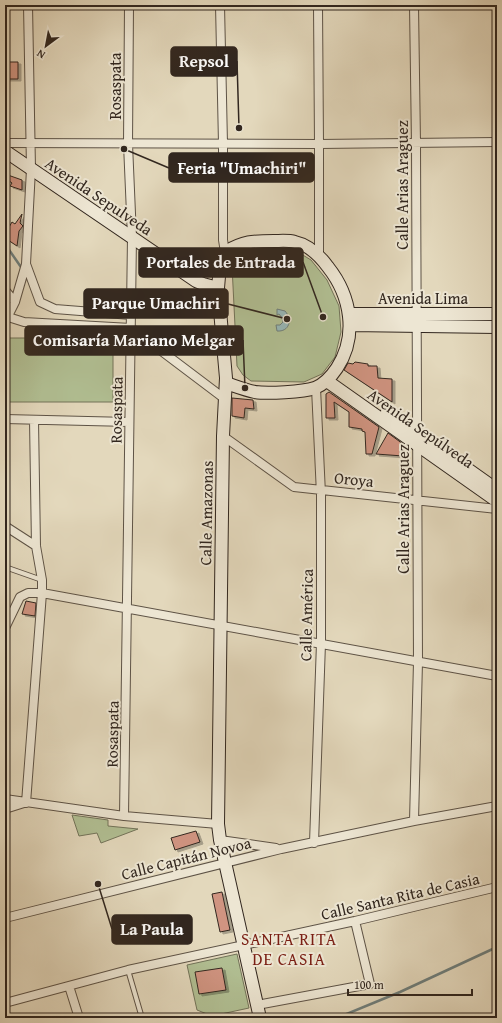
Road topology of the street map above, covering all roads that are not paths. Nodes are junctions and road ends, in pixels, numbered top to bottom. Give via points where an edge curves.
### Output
1 (28, 5) edge
2 (129, 5) edge
3 (220, 5) edge
4 (318, 5) edge
5 (414, 5) edge
6 (497, 142) edge
7 (5, 143) edge
8 (30, 143) junction
9 (128, 144) junction
10 (223, 144) junction
11 (320, 144) junction
12 (416, 144) junction
13 (5, 151) edge
14 (31, 169) junction
15 (132, 237) junction
16 (225, 252) junction
17 (319, 255) junction
18 (26, 264) junction
19 (218, 288) junction
20 (5, 290) edge
21 (15, 302) junction
22 (416, 314) junction
23 (497, 314) edge
24 (131, 315) junction
25 (6, 316) edge
26 (350, 319) junction
27 (416, 327) junction
28 (497, 327) edge
29 (130, 328) junction
30 (330, 378) junction
31 (226, 383) junction
32 (316, 388) junction
33 (225, 399) junction
34 (5, 418) edge
35 (34, 420) junction
36 (130, 422) junction
37 (224, 436) junction
38 (416, 438) junction
39 (321, 489) junction
40 (497, 490) edge
41 (416, 500) junction
42 (497, 501) edge
43 (497, 509) edge
44 (5, 526) edge
45 (36, 546) junction
46 (5, 567) edge
47 (42, 580) junction
48 (42, 593) junction
49 (128, 608) junction
50 (221, 626) junction
51 (5, 628) edge
52 (320, 643) junction
53 (418, 662) junction
54 (497, 676) edge
55 (5, 799) edge
56 (26, 803) junction
57 (497, 806) edge
58 (5, 809) edge
59 (124, 816) junction
60 (414, 821) junction
61 (218, 824) junction
62 (220, 840) junction
63 (314, 843) junction
64 (281, 849) junction
65 (225, 862) junction
66 (497, 887) edge
67 (5, 918) edge
68 (355, 921) junction
69 (244, 945) junction
70 (128, 970) junction
71 (69, 986) junction
72 (5, 1003) edge
73 (257, 1005) junction
74 (79, 1018) edge
75 (142, 1018) edge
76 (260, 1018) edge

1 - 8 street
2 - 9 street, Rosaspata
3 - 10 street, Calle Amazonas
4 - 11 street
5 - 12 street, Calle Arias Araguez
6 - 12 street
7 - 8 street
8 - 9 street
8 - 14 street
9 - 10 street
9 - 15 street, Rosaspata
10 - 11 street
10 - 16 street, Calle Amazonas via 222,240
11 - 12 street
11 - 17 street
12 - 22 street, Calle Arias Araguez
13 - 14 street, Avenida Sepulveda
14 - 15 street, Avenida Sepulveda
14 - 18 street
15 - 19 street, Avenida Sepulveda via 196,282
15 - 24 street, Rosaspata
16 - 17 street via 251,241 295,242
16 - 19 street, Calle Amazonas via 220,266
17 - 26 street via 344,293
18 - 21 street
18 - 24 street via 40,302 55,309
19 - 31 street, Calle Amazonas
20 - 21 street
21 - 25 street
22 - 23 street, Avenida Lima
22 - 26 street, Avenida Lima
22 - 27 street, Calle Arias Araguez
24 - 29 street, Rosaspata
25 - 29 street via 24,322
26 - 27 street, Avenida Lima
26 - 30 street via 342,361
27 - 28 street, Avenida Lima
27 - 38 street, Calle Arias Araguez
29 - 33 street
29 - 36 street, Rosaspata
30 - 32 street
30 - 38 street, Avenida Sepúlveda
31 - 32 street via 255,392 302,392
31 - 33 street, Calle Amazonas
32 - 39 street, Calle América
33 - 37 street, Calle Amazonas
34 - 35 street
35 - 36 street
35 - 45 street
36 - 49 street, Rosaspata
37 - 39 street, Oroya via 294,486
37 - 50 street, Calle Amazonas
38 - 40 street, Avenida Sepúlveda
38 - 41 street, Calle Arias Araguez
38 - 42 street, Avenida Sepúlveda
39 - 41 street, Oroya
39 - 52 street, Calle América
41 - 43 street, Oroya
41 - 53 street, Calle Arias Araguez
44 - 45 street
45 - 47 street
46 - 47 lane
47 - 48 street
48 - 49 street
48 - 51 street via 28,593 20,597
48 - 56 street
49 - 50 street
49 - 59 street, Rosaspata
50 - 52 street
50 - 61 street, Calle Amazonas
52 - 53 street
52 - 63 street, Calle América
53 - 54 street
53 - 60 street, Calle Arias Araguez
55 - 56 street, Calle Capitán Novoa
56 - 58 street
56 - 59 street, Calle Capitán Novoa
57 - 60 street, Calle Capitán Novoa
59 - 61 street, Calle Capitán Novoa
60 - 63 street, Calle Capitán Novoa
61 - 62 street, Calle Amazonas
62 - 64 street, Calle Capitán Novoa
62 - 65 street, Calle Amazonas
63 - 64 street, Calle Capitán Novoa
64 - 65 street, Calle Capitán Novoa
65 - 67 street, Calle Capitán Novoa
65 - 69 street, Calle Amazonas
66 - 68 street, Calle Santa Rita de Casia
68 - 69 street, Calle Santa Rita de Casia
68 - 73 street via 370,984
69 - 70 street, Calle Santa Rita de Casia
69 - 73 street, Calle Amazonas
70 - 71 street, Calle Santa Rita de Casia
70 - 75 lane
71 - 72 street, Calle Santa Rita de Casia
71 - 74 street
73 - 76 street, Calle Amazonas

